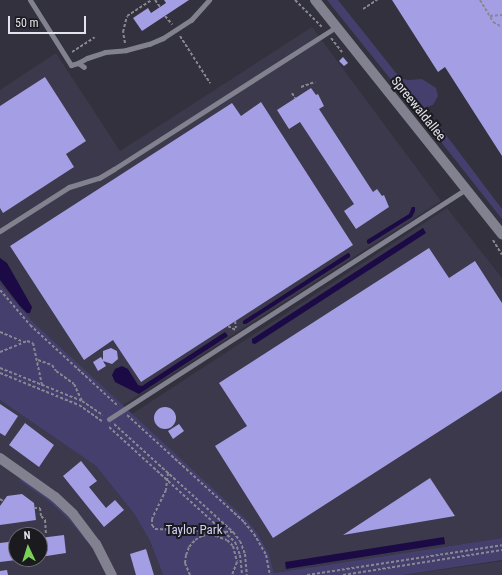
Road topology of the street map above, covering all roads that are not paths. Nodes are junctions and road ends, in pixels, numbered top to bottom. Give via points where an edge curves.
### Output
1 (30, 0) edge
2 (209, 0) edge
3 (315, 0) edge
4 (336, 27) junction
5 (78, 63) junction
6 (84, 68) dead end
7 (466, 189) junction
8 (0, 231) edge
9 (502, 234) edge
10 (109, 420) road end
11 (1, 461) edge
12 (112, 575) edge

1 - 5 lane via 72,64
2 - 5 lane via 191,20 176,31 149,44 105,52
3 - 4 street, Spreewaldallee
4 - 7 street, Spreewaldallee
4 - 8 lane via 104,175 69,187
5 - 6 lane
7 - 9 street, Spreewaldallee
7 - 10 lane
11 - 12 street via 66,507

